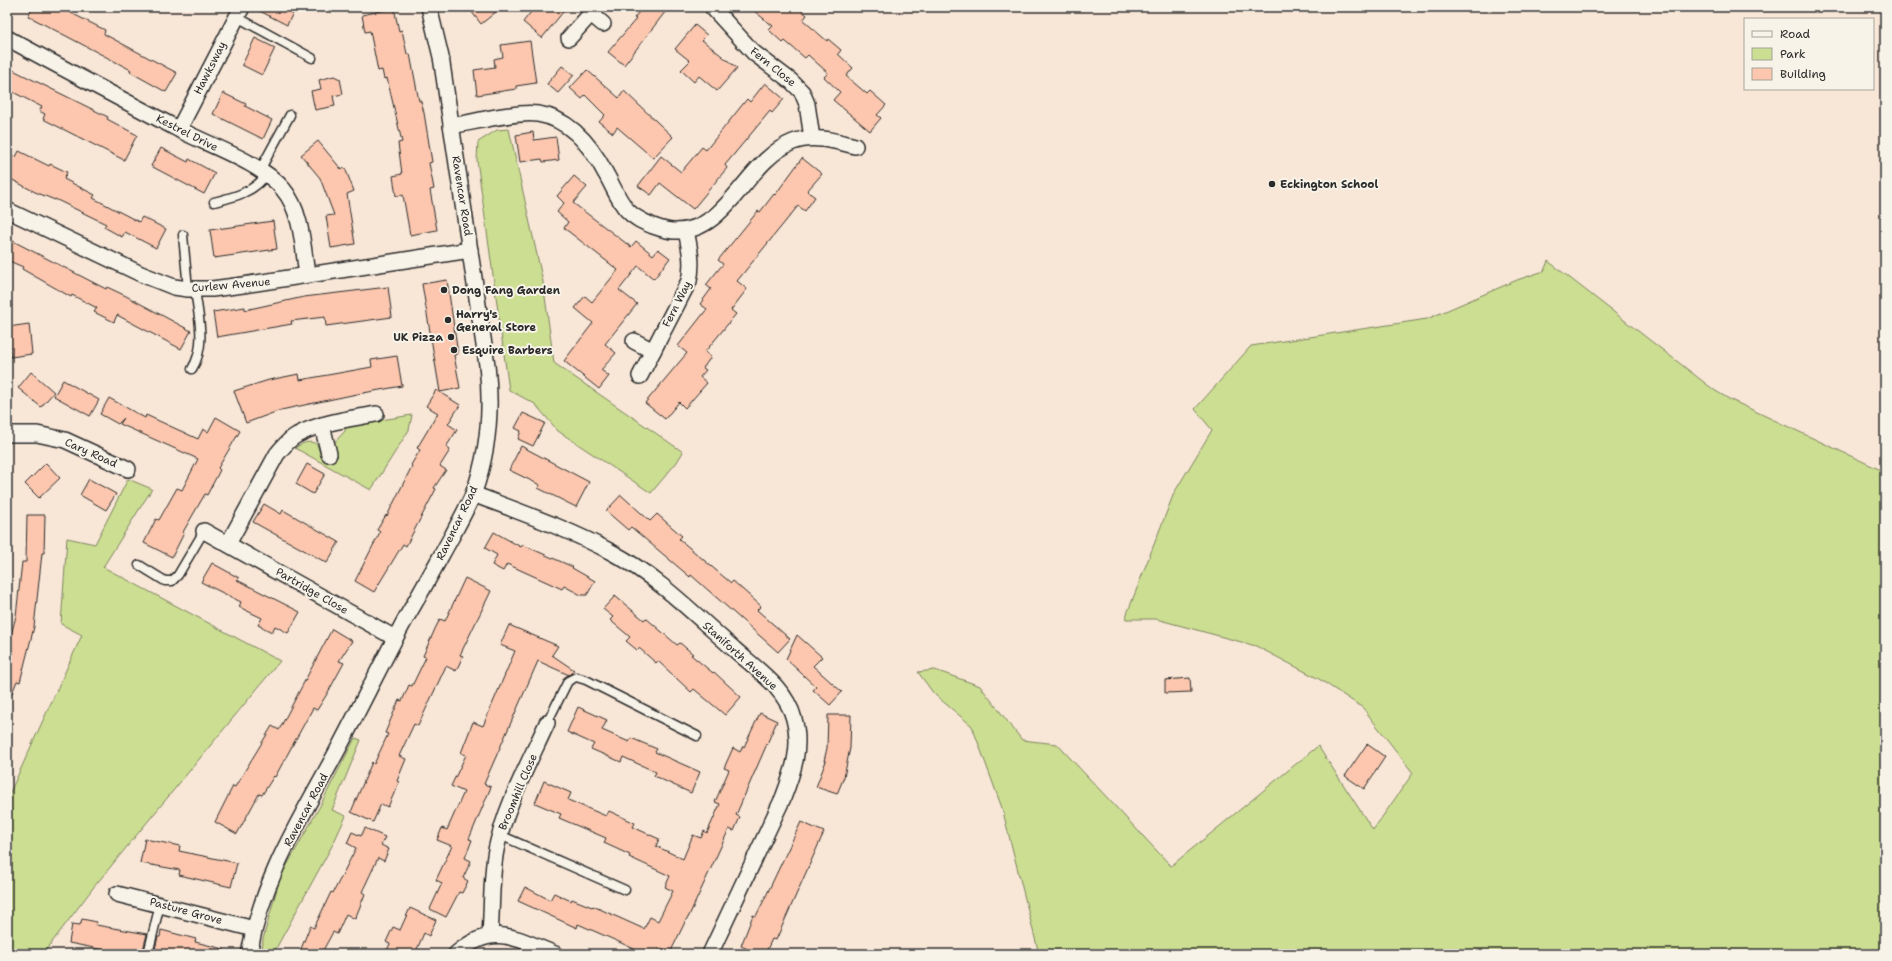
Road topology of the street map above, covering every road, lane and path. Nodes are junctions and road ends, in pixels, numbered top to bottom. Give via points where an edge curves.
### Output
1 (428, 7) edge
2 (712, 7) edge
3 (593, 10) edge
4 (239, 12) edge
5 (603, 24) dead end
6 (7, 38) edge
7 (569, 38) dead end
8 (312, 58) dead end
9 (290, 115) dead end
10 (452, 126) junction
11 (179, 129) junction
12 (812, 138) junction
13 (855, 146) dead end
14 (263, 172) junction
15 (214, 202) dead end
16 (7, 210) edge
17 (686, 231) junction
18 (183, 235) dead end
19 (470, 250) junction
20 (307, 276) junction
21 (192, 289) junction
22 (634, 341) dead end
23 (653, 351) junction
24 (192, 369) dead end
25 (640, 376) dead end
26 (376, 414) dead end
27 (322, 426) junction
28 (7, 434) edge
29 (328, 454) dead end
30 (128, 469) dead end
31 (473, 494) junction
32 (204, 531) joint
33 (228, 544) junction
34 (139, 565) dead end
35 (395, 638) junction
36 (547, 723) joint
37 (697, 736) dead end
38 (500, 835) junction
39 (625, 890) dead end
40 (117, 894) dead end
41 (160, 904) junction
42 (254, 929) junction
43 (490, 935) junction
44 (148, 954) edge
45 (250, 954) edge
46 (456, 954) edge
47 (555, 954) edge
48 (710, 954) edge

1 - 10 street, Ravencar Road via 441,57
2 - 12 street, Fern Close via 754,53 802,92 807,104
3 - 5 street
3 - 7 street
4 - 8 lane
4 - 11 street, Hawksway
6 - 11 street, Kestrel Drive
9 - 14 lane
10 - 17 street via 517,115 537,114 551,117 580,136 628,211 640,221 657,227 671,231
10 - 19 street, Ravencar Road
11 - 14 street, Kestrel Drive
12 - 13 street via 835,140
12 - 17 street via 794,141 777,150 757,168 718,215 703,225
14 - 15 lane via 261,182 251,189
14 - 20 street, Kestrel Drive via 289,197
16 - 21 street, Curlew Avenue via 141,274 174,287
17 - 23 street, Fern Way via 692,270 689,281
18 - 21 lane
19 - 20 street, Curlew Avenue
19 - 31 street, Ravencar Road via 487,365 490,414 487,441
20 - 21 street, Curlew Avenue
21 - 24 lane via 201,333 197,361
22 - 23 street
23 - 25 street, Fern Way
26 - 27 street
27 - 29 street
27 - 33 street via 297,435 277,454
28 - 30 street, Cary Road via 37,434 65,440
31 - 35 street, Ravencar Road
31 - 48 street, Staniforth Avenue via 614,553 660,585 768,679 787,701 798,738 797,756 791,776
32 - 33 street, Partridge Close
32 - 34 lane via 178,575 172,580 165,581
33 - 35 street, Partridge Close
35 - 42 street, Ravencar Road via 272,874
36 - 37 lane via 568,681 576,677
36 - 38 street, Broomhill Close
38 - 39 lane
38 - 43 street, Broomhill Close via 496,852
40 - 41 street, Pasture Grove
41 - 42 street, Pasture Grove
41 - 44 lane
42 - 45 street, Ravencar Road
43 - 46 street via 475,939
43 - 47 street via 516,938

